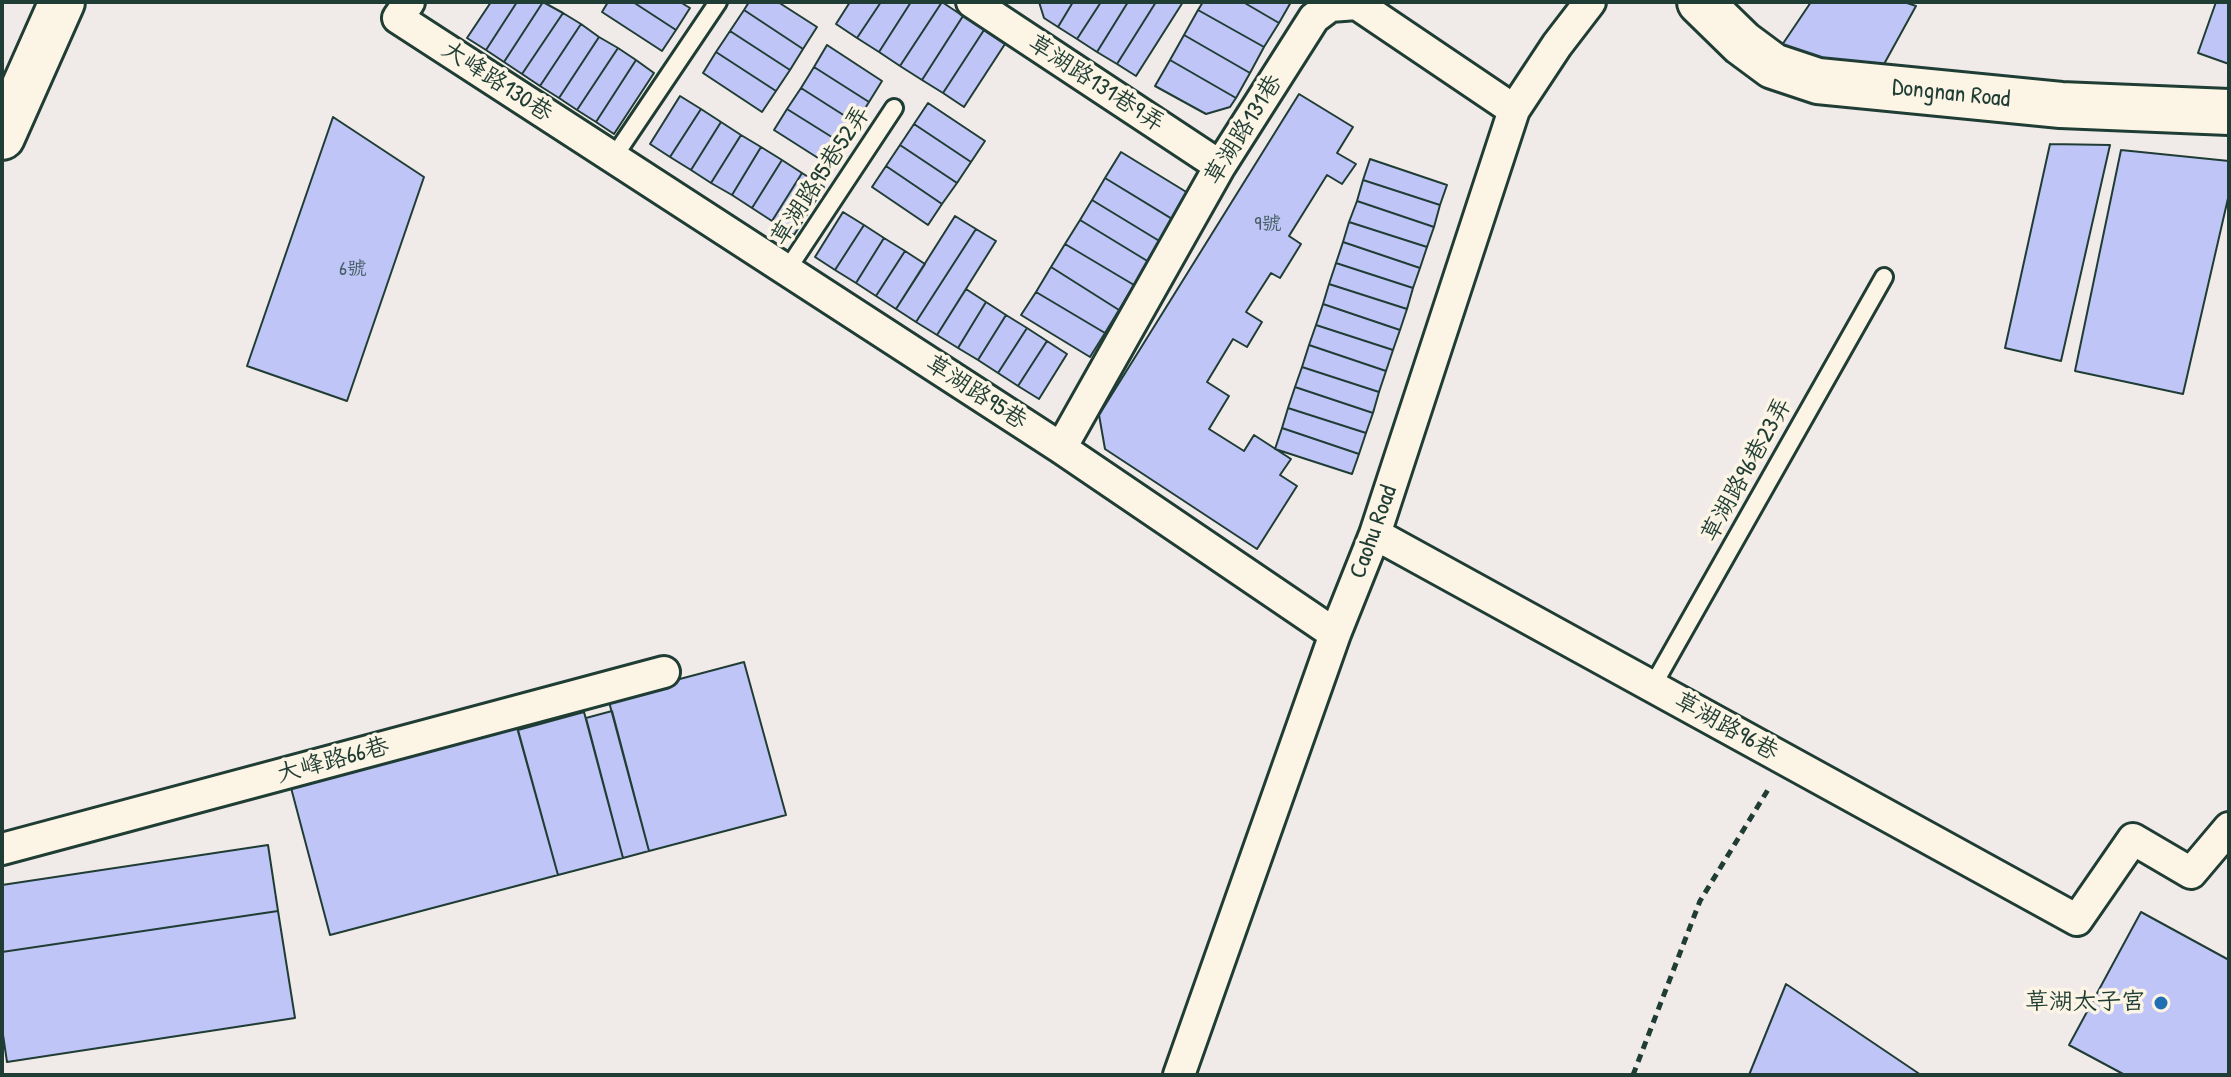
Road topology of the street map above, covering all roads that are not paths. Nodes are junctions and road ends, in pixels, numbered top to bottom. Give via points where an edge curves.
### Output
1 (62, 2) edge
2 (409, 2) edge
3 (718, 2) edge
4 (1590, 2) edge
5 (1700, 2) edge
6 (991, 7) edge
7 (894, 108) dead end
8 (1514, 110) junction
9 (2229, 112) edge
10 (2, 137) edge
11 (613, 158) junction
12 (1220, 166) junction
13 (787, 270) junction
14 (1884, 277) dead end
15 (1061, 448) junction
16 (1375, 534) junction
17 (1335, 634) junction
18 (664, 672) dead end
19 (1652, 687) junction
20 (2229, 828) edge
21 (2, 849) edge
22 (1179, 1075) edge

1 - 10 street
2 - 11 street, 大峰路130巷 via 398,18
3 - 11 lane
4 - 8 street, Caohu Road
5 - 9 street, Dongnan Road via 1773,66 1818,81 2061,105
6 - 12 street, 草湖路131巷9弄
7 - 13 lane, 草湖路95巷52弄
8 - 12 street, 草湖路131巷 via 1357,4 1330,6 1314,18
8 - 16 street, Caohu Road
11 - 13 street, 草湖路95巷
12 - 15 street, 草湖路131巷
13 - 15 street, 草湖路95巷
14 - 19 lane, 草湖路96巷23弄
15 - 17 street, 草湖路95巷
16 - 17 street, Caohu Road
16 - 19 street, 草湖路96巷
17 - 22 street, Caohu Road
18 - 21 street, 大峰路66巷
19 - 20 street, 草湖路96巷 via 2077,920 2133,839 2191,873

